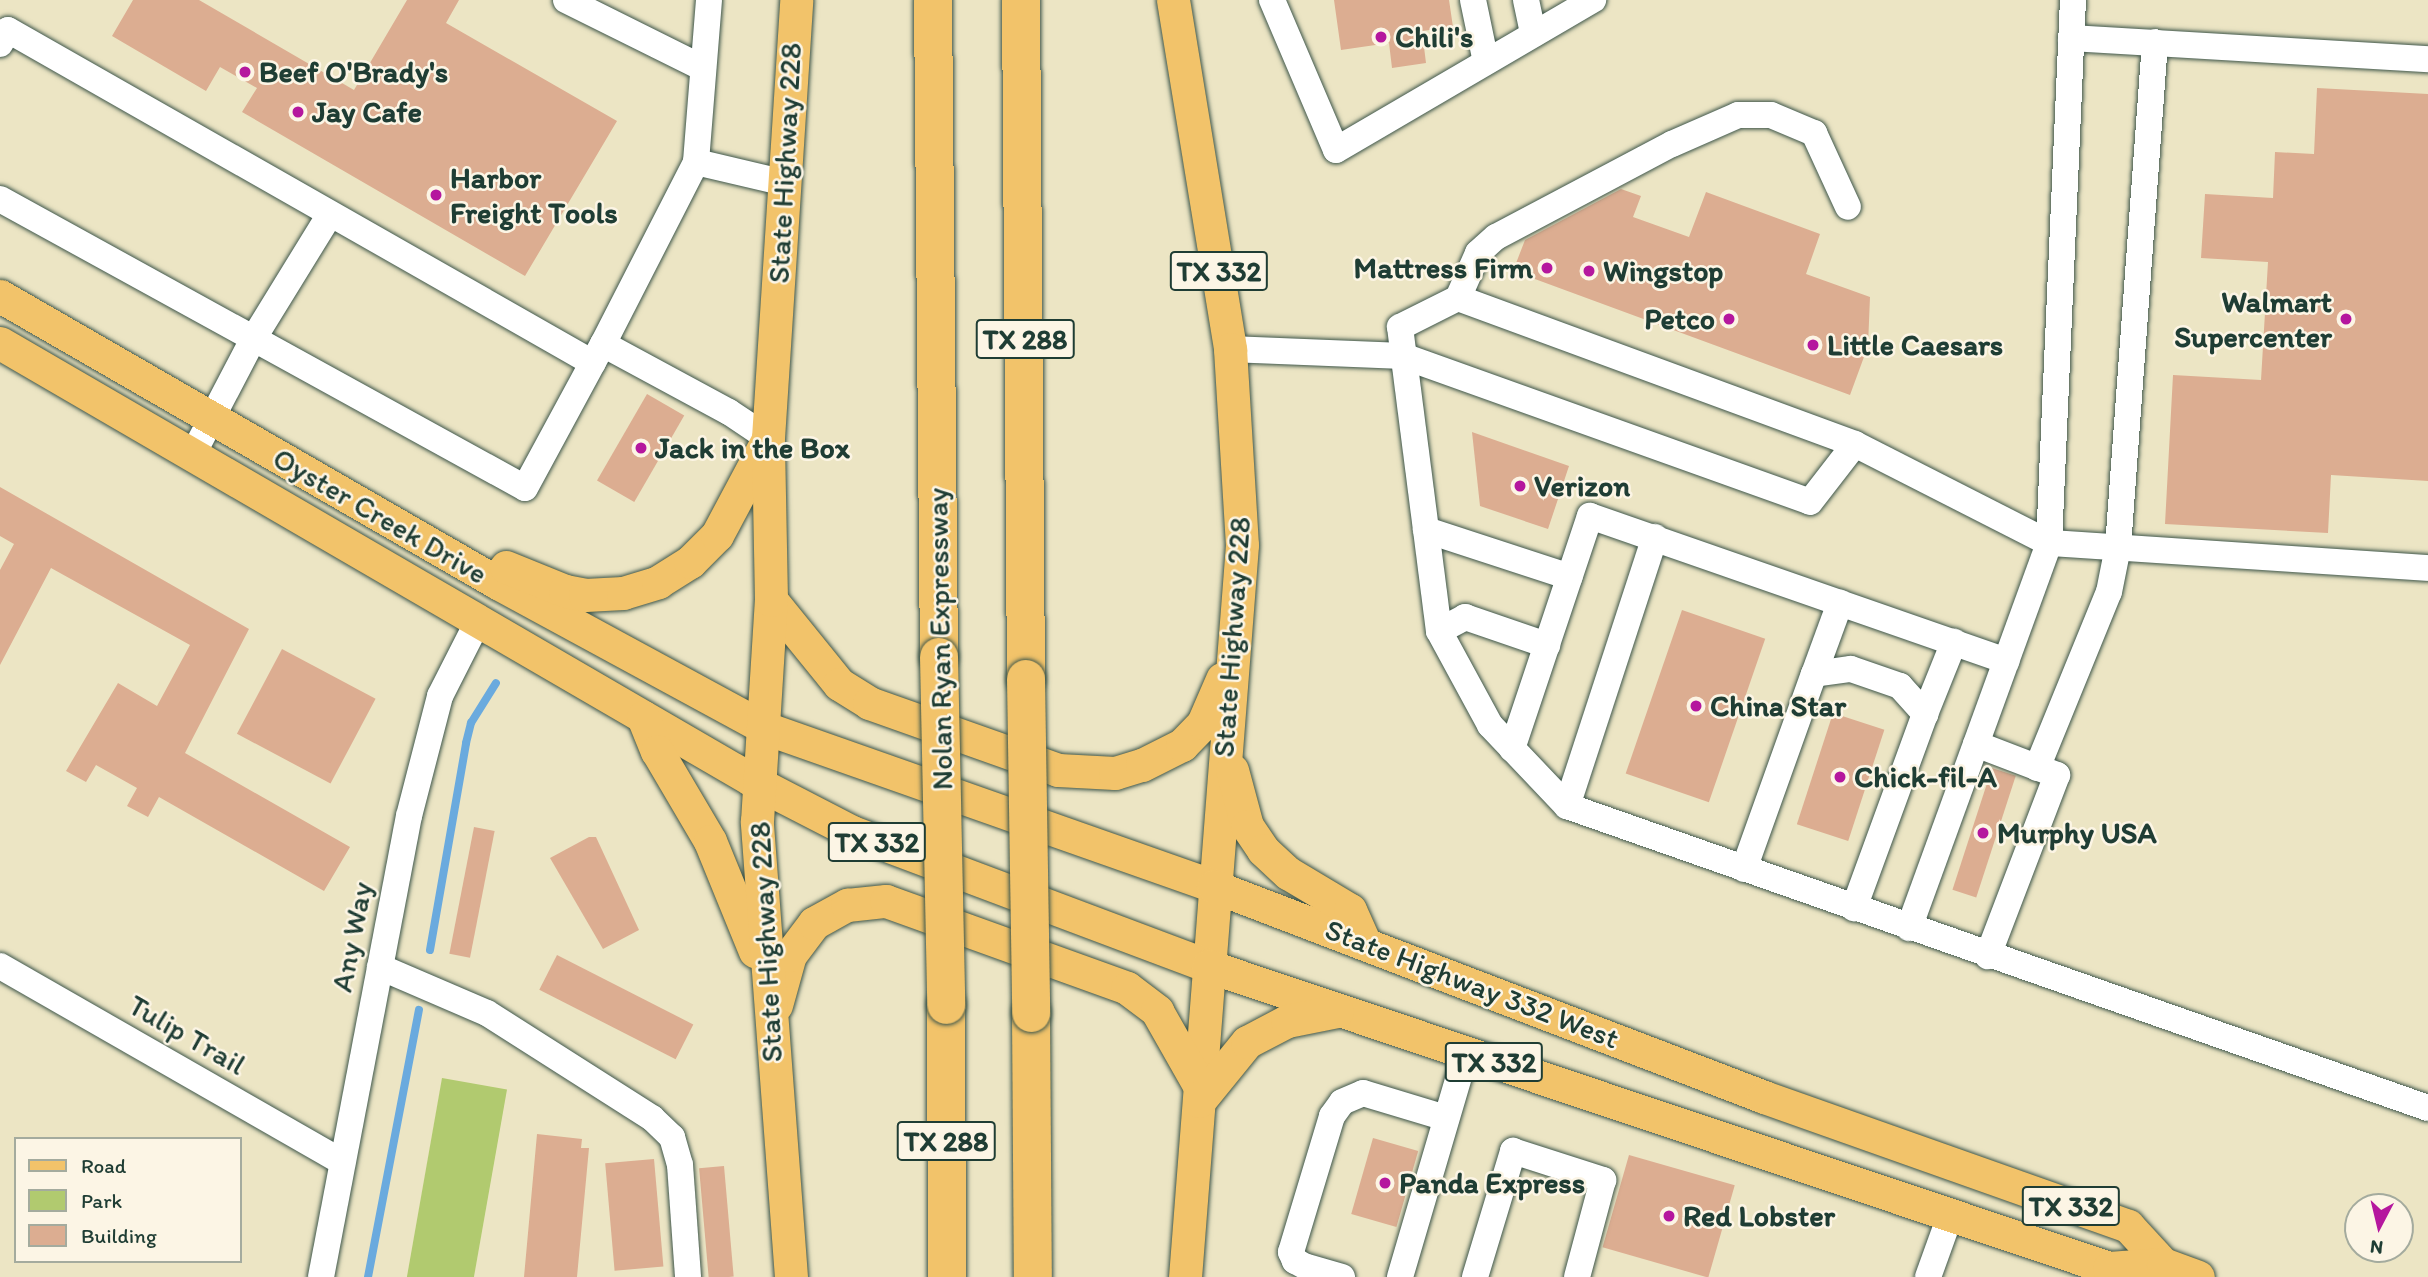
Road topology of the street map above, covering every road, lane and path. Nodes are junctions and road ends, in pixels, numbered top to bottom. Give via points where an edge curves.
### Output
1 (566, 0) edge
2 (709, 0) edge
3 (796, 0) edge
4 (933, 0) edge
5 (1021, 0) edge
6 (1173, 0) edge
7 (1272, 0) edge
8 (1474, 0) edge
9 (1526, 0) edge
10 (1593, 0) edge
11 (2073, 0) edge
12 (1533, 34) junction
13 (2071, 38) junction
14 (2155, 43) junction
15 (0, 44) edge
16 (2428, 59) edge
17 (1486, 62) junction
18 (703, 68) junction
19 (696, 162) junction
20 (781, 182) junction
21 (0, 199) edge
22 (1848, 207) dead end
23 (330, 214) junction
24 (0, 296) edge
25 (1458, 298) junction
26 (252, 341) junction
27 (0, 343) edge
28 (1230, 349) junction
29 (598, 353) junction
30 (1404, 356) junction
31 (211, 418) junction
32 (768, 438) junction
33 (1855, 444) junction
34 (192, 456) junction
35 (1426, 530) junction
36 (1655, 537) junction
37 (2049, 543) junction
38 (2118, 547) junction
39 (457, 560) junction
40 (2428, 568) edge
41 (1570, 577) junction
42 (771, 600) junction
43 (1840, 603) junction
44 (479, 620) junction
45 (1438, 631) junction
46 (1954, 642) junction
47 (1547, 645) junction
48 (1234, 647) junction
49 (2006, 661) junction
50 (1814, 674) junction
51 (1926, 715) junction
52 (643, 717) junction
53 (765, 728) junction
54 (1976, 744) junction
55 (1226, 749) junction
56 (1512, 749) junction
57 (2037, 768) junction
58 (759, 784) junction
59 (1567, 806) junction
60 (1744, 869) junction
61 (1213, 886) junction
62 (1854, 908) junction
63 (1909, 928) junction
64 (1364, 942) junction
65 (1988, 956) junction
66 (0, 966) edge
67 (1208, 966) junction
68 (380, 967) junction
69 (766, 982) junction
70 (1340, 1011) junction
71 (769, 1031) junction
72 (1466, 1053) junction
73 (1199, 1094) junction
74 (2428, 1108) edge
75 (1446, 1118) junction
76 (342, 1162) junction
77 (1951, 1213) junction
78 (2163, 1264) junction
79 (321, 1277) edge
80 (688, 1277) edge
81 (791, 1277) edge
82 (947, 1277) edge
83 (1033, 1277) edge
84 (1185, 1277) edge
85 (1342, 1277) edge
86 (1400, 1277) edge
87 (1475, 1277) edge
88 (1577, 1277) edge
89 (1928, 1277) edge
90 (2198, 1277) edge

1 - 18 street
2 - 18 street
3 - 20 main road, State Highway 228
4 - 82 highway, Nolan Ryan Expressway / TX 288, bridge
5 - 83 highway, TX 288, bridge
6 - 28 main road, State Highway 228 / TX 332
7 - 17 street via 1336,150
8 - 17 street
9 - 12 street
10 - 12 street
11 - 13 street
12 - 17 street
13 - 14 street
13 - 37 street
14 - 16 street
14 - 38 street
15 - 23 street via 8,30
18 - 19 street
19 - 20 street
19 - 29 street
20 - 32 main road, State Highway 228
21 - 26 street
22 - 25 street via 1814,133 1771,115 1738,116 1672,144 1496,237 1478,253
23 - 26 street
23 - 29 street
24 - 31 main road, Oyster Creek Drive
25 - 30 street via 1400,327
25 - 33 street
26 - 29 street via 525,488
26 - 31 street
27 - 34 main road, Oyster Creek Drive
28 - 30 street
28 - 48 main road, State Highway 228 / TX 332 via 1242,545
29 - 32 street
30 - 33 street via 1810,502
30 - 35 street
31 - 34 street
31 - 39 main road, Oyster Creek Drive
32 - 39 main road via 718,535 690,562 658,582 623,593 585,595 565,592 507,567
32 - 42 main road, State Highway 228
33 - 37 street
34 - 44 main road, Oyster Creek Drive
35 - 41 street
35 - 45 street
36 - 41 street via 1590,516
36 - 43 street
36 - 59 street
37 - 38 street
37 - 49 street
38 - 40 street
38 - 57 street via 2109,592
39 - 53 main road, Oyster Creek Drive
41 - 47 street
42 - 48 main road via 839,684 869,704 1058,770 1086,775 1142,765 1182,745 1211,710
42 - 53 main road, State Highway 228
43 - 46 street
43 - 50 street
44 - 52 main road, Oyster Creek Drive
44 - 68 street, Any Way via 440,696 409,816
45 - 47 street via 1465,617
45 - 56 street via 1490,725
46 - 49 street
46 - 51 street
47 - 56 street
48 - 55 main road, State Highway 228 / TX 332
49 - 54 street
50 - 51 street via 1851,669 1900,685
50 - 60 street
51 - 62 street
52 - 58 main road, Oyster Creek Drive
52 - 69 main road via 657,751 710,841
53 - 58 main road, State Highway 228
53 - 61 main road, State Highway 332 West / TX 332
54 - 57 street
54 - 63 street
55 - 61 main road, State Highway 228
55 - 64 main road, TX 332 via 1247,826 1264,850 1288,873 1350,910
56 - 59 street
57 - 65 street via 2057,775
58 - 67 main road, State Highway 332 West / TX 332 via 852,832
58 - 69 main road, State Highway 228
59 - 60 street
60 - 62 street
61 - 64 main road, State Highway 332 West / TX 332
61 - 67 main road, State Highway 228
62 - 63 street
63 - 65 street
64 - 78 main road, State Highway 332 West / TX 332 via 1764,1097 2128,1226
65 - 74 street
66 - 76 street, Tulip Trail
67 - 70 main road, State Highway 332 West / TX 332
67 - 73 main road, State Highway 228
68 - 76 street, Any Way
68 - 80 street via 487,1013 652,1118 672,1136 680,1165
69 - 71 main road, State Highway 228
70 - 72 main road, State Highway 332 West / TX 332
70 - 73 main road via 1287,1021 1247,1042
71 - 73 main road via 790,955 802,936 838,909 886,901 1127,988 1157,1011
71 - 81 main road, State Highway 228
72 - 75 street
72 - 77 main road, State Highway 332 West / TX 332
73 - 84 main road, State Highway 228
75 - 85 street via 1363,1093 1351,1094 1337,1109 1291,1251 1295,1261 1306,1267
75 - 86 street
76 - 79 street, Any Way
77 - 78 main road, State Highway 332 West / TX 332 via 2109,1268
77 - 89 street
78 - 90 main road, State Highway 332 West / TX 332
87 - 88 street via 1513,1151 1603,1180

